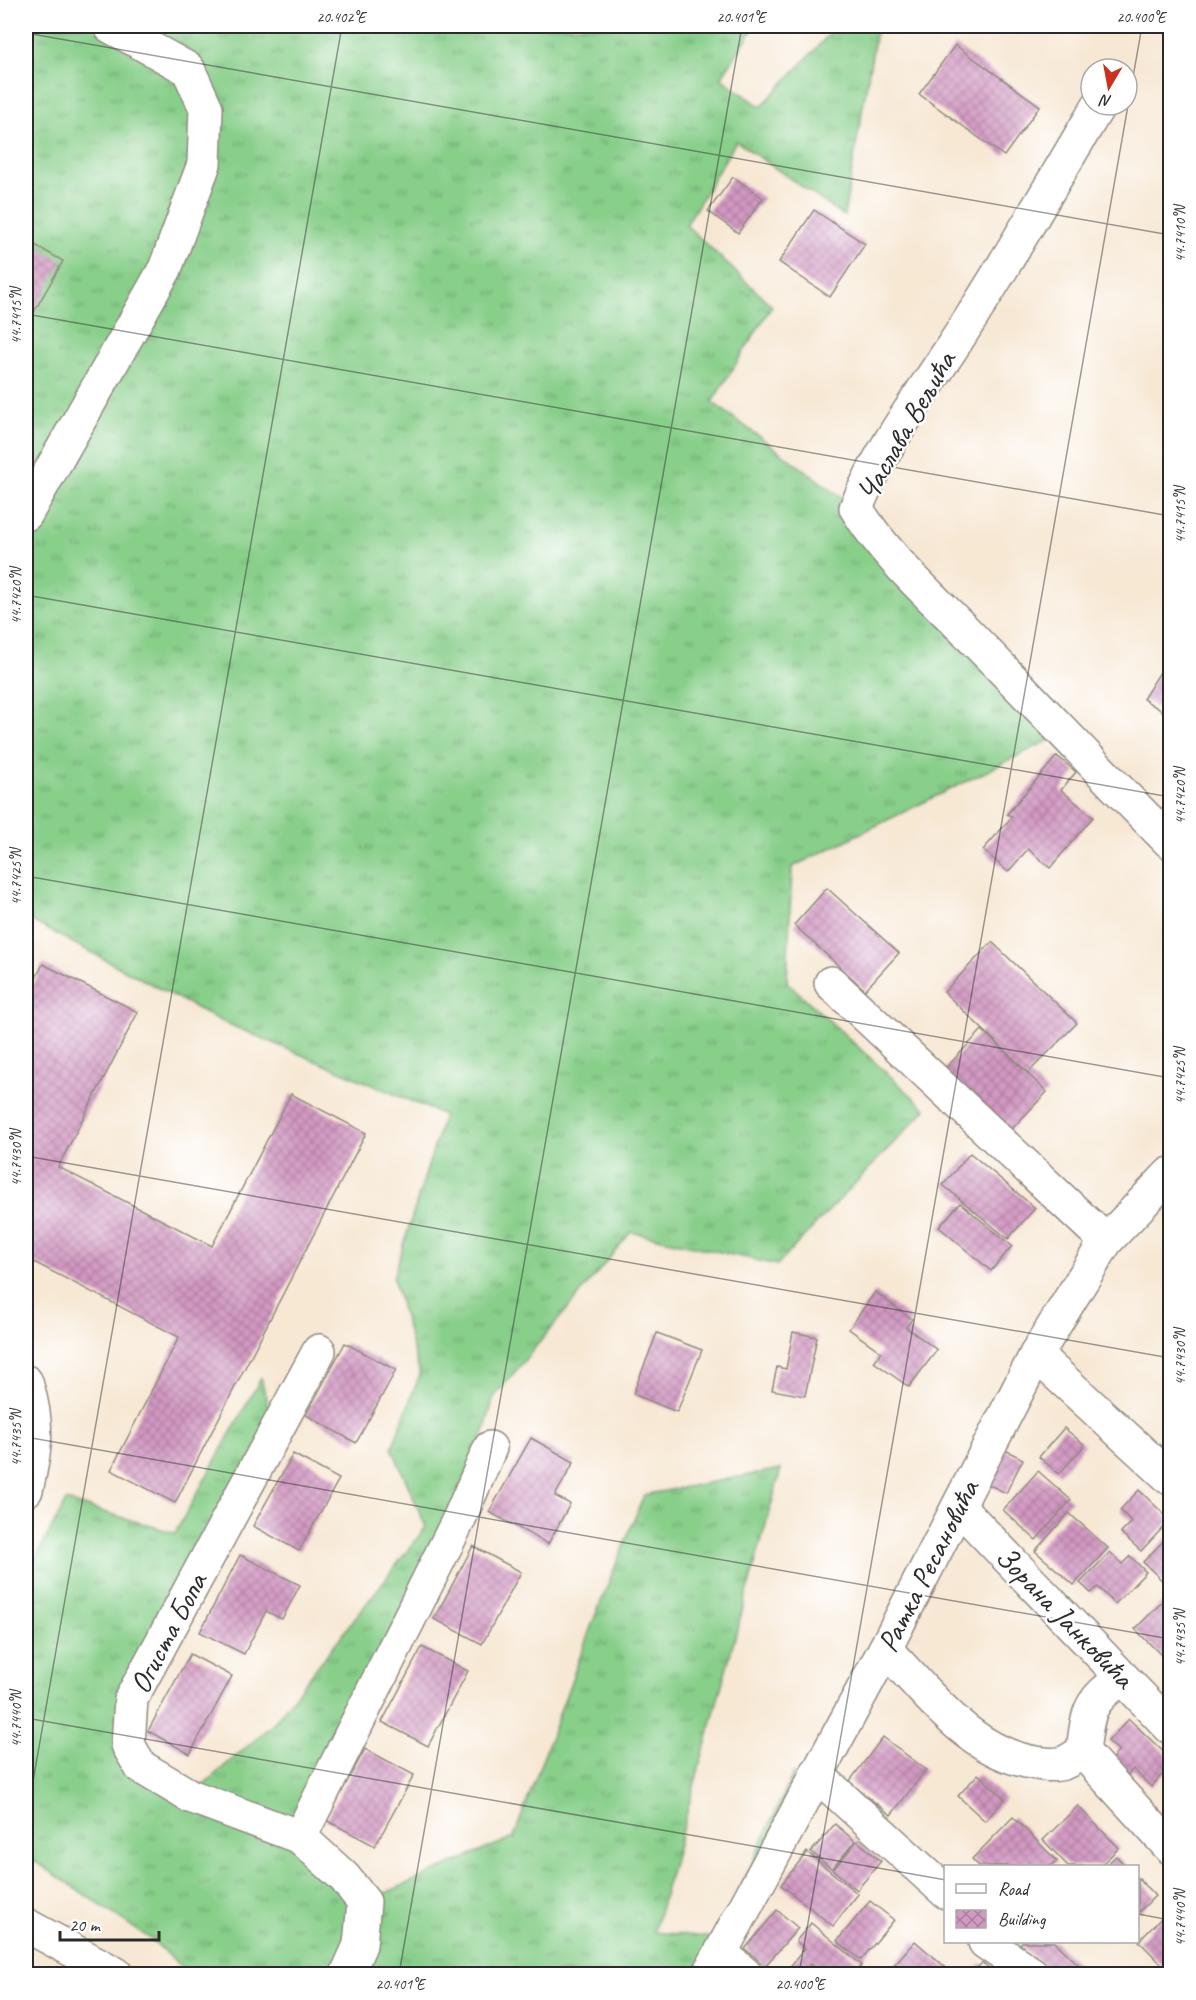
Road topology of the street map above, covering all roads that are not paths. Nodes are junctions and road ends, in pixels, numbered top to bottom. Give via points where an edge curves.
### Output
1 (110, 26) edge
2 (1092, 117) edge
3 (26, 514) edge
4 (1170, 842) edge
5 (831, 983) dead end
6 (1170, 1174) edge
7 (1106, 1241) junction
8 (319, 1351) dead end
9 (1036, 1355) junction
10 (26, 1382) edge
11 (490, 1448) dead end
12 (1170, 1478) edge
13 (26, 1490) edge
14 (959, 1507) junction
15 (885, 1649) junction
16 (1123, 1678) junction
17 (1170, 1727) edge
18 (1083, 1752) junction
19 (816, 1774) junction
20 (300, 1837) junction
21 (1170, 1847) edge
22 (944, 1891) edge
23 (26, 1925) edge
24 (988, 1943) edge
25 (715, 1964) edge
26 (117, 1974) edge
27 (347, 1974) edge
28 (745, 1974) edge
29 (1032, 1974) edge

1 - 3 street via 188,69 206,108 204,164 165,269
2 - 4 street, Часлава Вељића via 963,331 867,480 856,508 885,548
5 - 7 street
6 - 7 street, Ратка Ресановића
7 - 9 street, Ратка Ресановића
8 - 20 street, Огиста Бопа via 131,1699 128,1745 141,1767 190,1796
9 - 12 street
9 - 14 street, Ратка Ресановића
10 - 13 street via 35,1411 34,1454
11 - 20 street via 459,1519
14 - 15 street, Ратка Ресановића
14 - 16 street, Зорана Јанковића
15 - 18 street via 955,1722 988,1748 1019,1761 1044,1764 1062,1764
15 - 19 street, Ратка Ресановића
16 - 17 street, Зорана Јанковића
16 - 18 street via 1100,1693 1092,1707
18 - 21 street
19 - 22 street
19 - 25 street, Ратка Ресановића
20 - 27 street, Огиста Бопа via 345,1877 364,1902 360,1945
23 - 26 street
24 - 29 street
25 - 28 street

